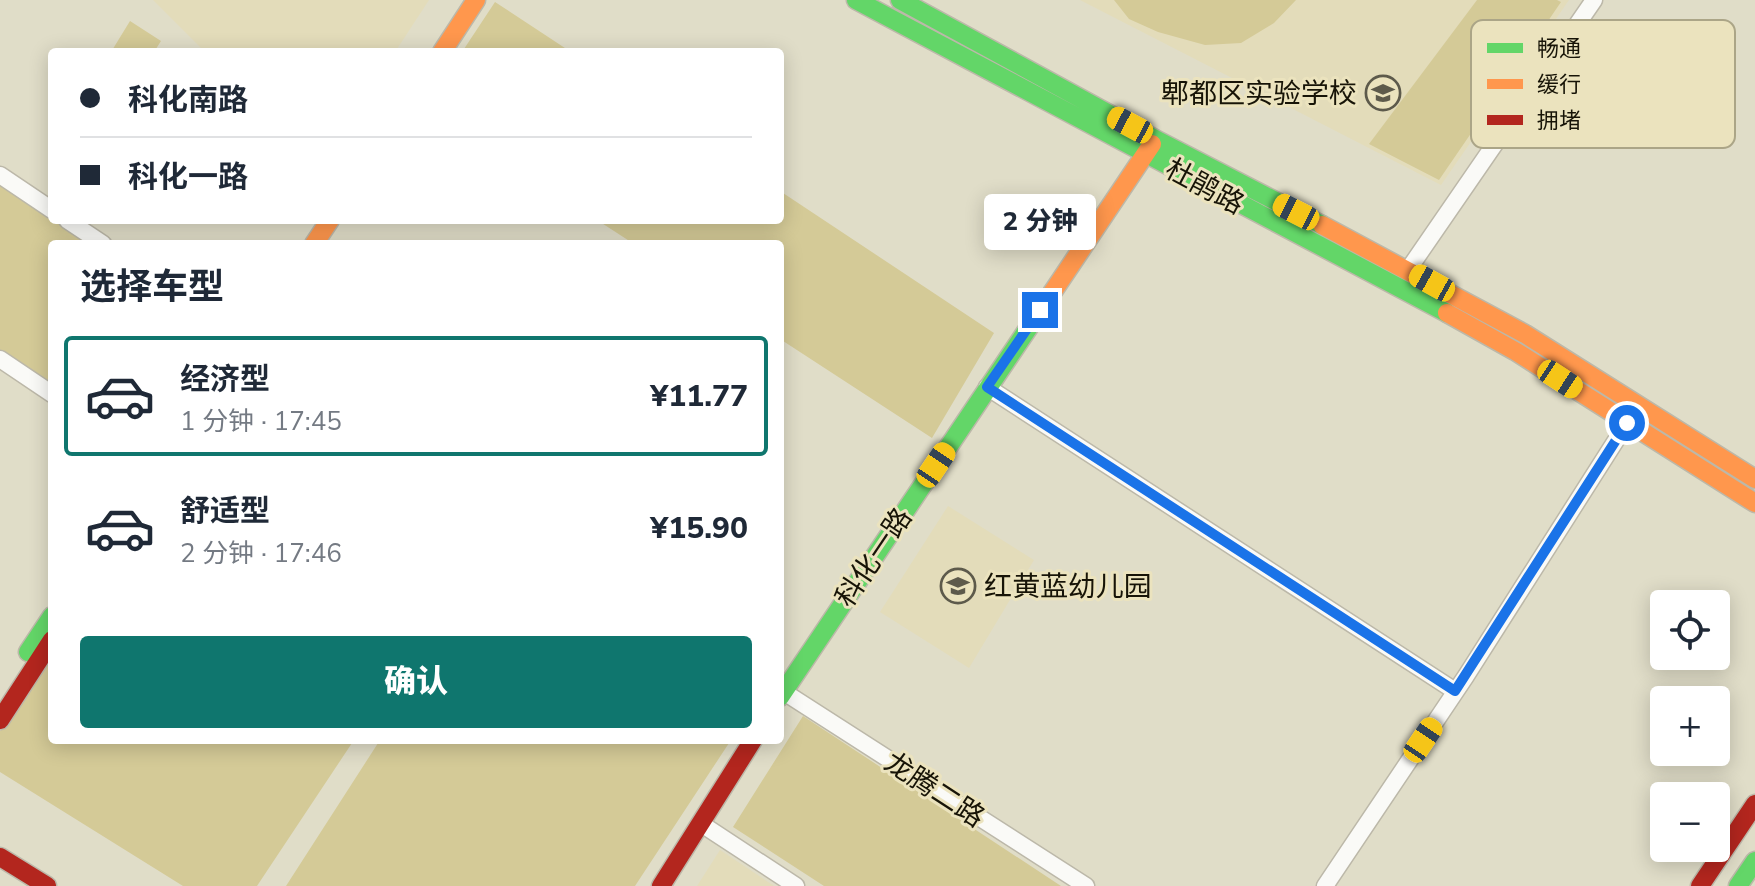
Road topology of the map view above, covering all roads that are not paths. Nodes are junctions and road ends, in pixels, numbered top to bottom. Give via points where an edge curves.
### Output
1 (464, 0) edge
2 (476, 0) edge
3 (856, 0) edge
4 (900, 0) edge
5 (1594, 0) edge
6 (1580, 20) edge
7 (434, 48) edge
8 (445, 48) edge
9 (1149, 147) junction
10 (1492, 148) edge
11 (0, 175) edge
12 (48, 207) edge
13 (73, 224) edge
14 (97, 240) edge
15 (1408, 270) junction
16 (0, 359) edge
17 (987, 387) junction
18 (48, 391) edge
19 (1627, 423) junction
20 (1755, 479) edge
21 (1755, 503) edge
22 (48, 622) edge
23 (48, 646) edge
24 (1455, 691) junction
25 (784, 692) edge
26 (0, 693) edge
27 (784, 696) edge
28 (0, 720) edge
29 (750, 744) edge
30 (1755, 804) edge
31 (700, 823) junction
32 (0, 857) edge
33 (1755, 861) edge
34 (47, 886) edge
35 (661, 886) edge
36 (796, 886) edge
37 (1086, 886) edge
38 (1325, 886) edge
39 (1700, 886) edge
40 (1738, 886) edge

1 - 7 main road
2 - 8 main road
3 - 9 main road, 杜鹃路
4 - 9 main road, 杜鹃路
5 - 6 street
9 - 15 main road, 杜鹃路
9 - 17 main road, 科化一路
9 - 19 main road, 杜鹃路 via 1515,351
10 - 15 street
11 - 12 street
13 - 14 street
15 - 20 main road, 杜鹃路 via 1525,334
16 - 18 street
17 - 24 street
17 - 25 main road, 科化一路
19 - 21 main road, 杜鹃路
19 - 24 street
22 - 26 main road
23 - 28 main road
24 - 38 street
27 - 37 street, 龙腾二路
29 - 31 main road
30 - 39 main road
31 - 35 main road
31 - 36 street
32 - 34 main road
33 - 40 main road

